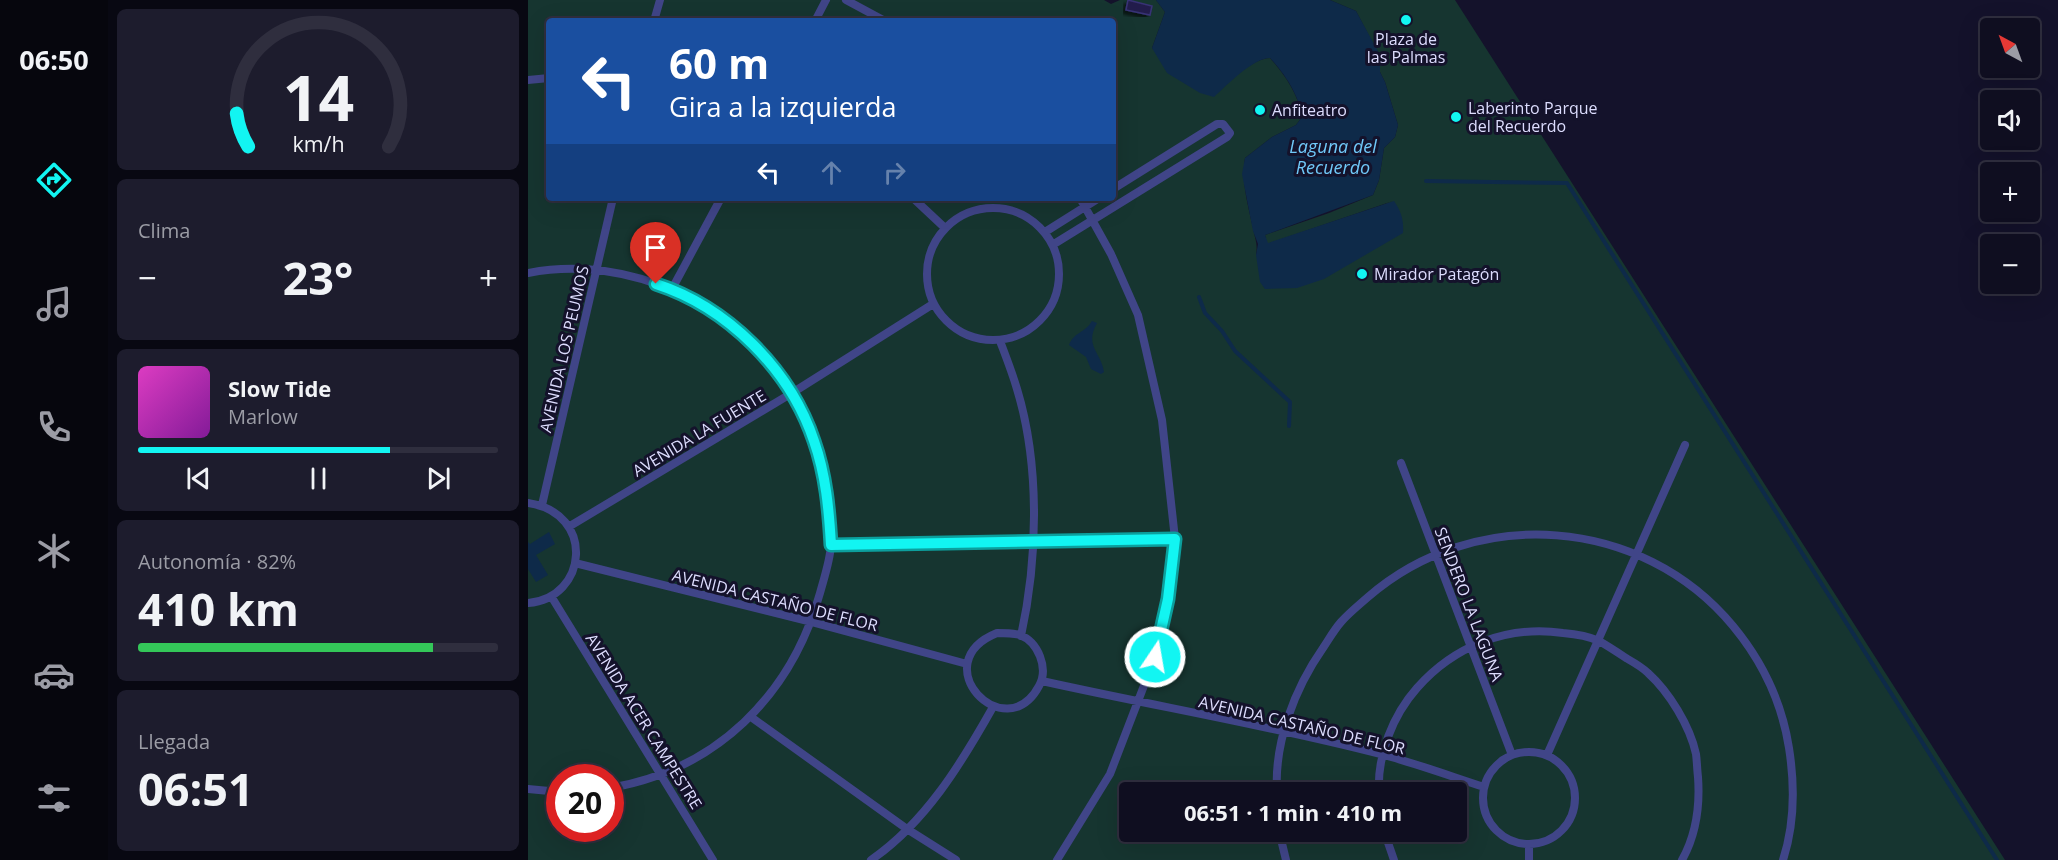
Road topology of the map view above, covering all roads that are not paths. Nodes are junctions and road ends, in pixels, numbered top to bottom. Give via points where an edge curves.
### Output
1 (660, 0) edge
2 (826, 0) edge
3 (846, 0) edge
4 (655, 18) edge
5 (817, 18) edge
6 (879, 18) edge
7 (546, 78) edge
8 (528, 80) edge
9 (1116, 187) edge
10 (612, 201) edge
11 (719, 201) edge
12 (916, 201) edge
13 (1082, 201) edge
14 (1094, 201) edge
15 (1086, 206) junction
16 (1093, 221) junction
17 (945, 228) junction
18 (1045, 232) junction
19 (1054, 244) junction
20 (596, 269) junction
21 (528, 273) edge
22 (672, 289) junction
23 (933, 304) junction
24 (1000, 341) junction
25 (792, 393) junction
26 (1685, 445) dead end
27 (1401, 463) dead end
28 (528, 503) edge
29 (542, 505) junction
30 (570, 526) junction
31 (1175, 539) junction
32 (1034, 542) junction
33 (831, 545) junction
34 (1436, 554) junction
35 (1636, 554) junction
36 (575, 563) junction
37 (551, 596) junction
38 (528, 603) edge
39 (812, 622) junction
40 (1021, 636) junction
41 (1598, 641) junction
42 (1471, 645) junction
43 (968, 664) junction
44 (1042, 681) junction
45 (1138, 703) junction
46 (993, 707) junction
47 (751, 717) junction
48 (1284, 731) junction
49 (1383, 754) junction
50 (1512, 755) junction
51 (1547, 755) junction
52 (662, 775) junction
53 (1276, 782) edge
54 (1380, 782) edge
55 (624, 786) edge
56 (1484, 787) junction
57 (528, 789) edge
58 (546, 791) edge
59 (907, 829) junction
60 (1282, 842) edge
61 (1388, 842) edge
62 (1529, 844) junction
63 (713, 860) edge
64 (871, 860) edge
65 (956, 860) edge
66 (1057, 860) edge
67 (1286, 860) edge
68 (1394, 860) edge
69 (1529, 860) edge
70 (1683, 860) edge
71 (1784, 860) edge

1 - 4 lane
2 - 5 lane
3 - 6 lane
7 - 8 lane
9 - 16 lane via 1217,124 1223,124 1230,133
10 - 20 lane, AVENIDA LOS PEUMOS
11 - 22 lane
12 - 17 lane
13 - 15 lane
14 - 15 lane
15 - 16 lane
15 - 18 lane
16 - 19 lane
16 - 31 lane via 1137,315 1162,420
17 - 18 lane via 960,216 979,209 999,208 1019,213
17 - 23 lane via 933,245 927,265 927,285
18 - 19 lane
19 - 24 lane via 1059,282 1053,304 1039,323 1020,337
20 - 21 lane
20 - 22 lane
20 - 29 lane, AVENIDA LOS PEUMOS
22 - 25 lane via 703,305 737,330 767,359
23 - 24 lane via 945,321 961,333 980,340
23 - 25 lane, AVENIDA LA FUENTE
24 - 32 lane via 1028,436
25 - 30 lane, AVENIDA LA FUENTE
25 - 33 lane via 814,440 827,490
26 - 35 lane
27 - 34 lane, SENDERO LA LAGUNA
28 - 29 lane
29 - 30 lane
30 - 36 lane
31 - 32 lane
31 - 45 lane via 1168,599 1155,657
32 - 33 lane
32 - 40 lane
33 - 39 lane
34 - 35 lane via 1495,537 1548,534 1599,541
34 - 42 lane, SENDERO LA LAGUNA
34 - 48 lane via 1389,579 1342,621 1306,672
35 - 41 lane
35 - 71 lane via 1686,581 1720,610 1749,645 1771,683 1786,726 1794,782 1790,839
36 - 37 lane via 570,578
36 - 39 lane, AVENIDA CASTAÑO DE FLOR
37 - 38 lane
37 - 52 lane, AVENIDA ACER CAMPESTRE
39 - 43 lane, AVENIDA CASTAÑO DE FLOR
39 - 47 lane via 778,684
40 - 43 lane via 997,633 986,638 976,646
40 - 44 lane via 1038,652
41 - 42 lane via 1545,630 1513,632
41 - 51 lane
41 - 70 lane via 1648,672 1678,709 1696,753 1700,800
42 - 49 lane via 1429,674 1409,698 1393,725
42 - 50 lane, SENDERO LA LAGUNA
43 - 46 lane via 972,688
44 - 45 lane, AVENIDA CASTAÑO DE FLOR
44 - 46 lane via 1021,704
45 - 48 lane, AVENIDA CASTAÑO DE FLOR
45 - 66 lane via 1110,774
46 - 59 lane via 945,786
47 - 52 lane via 699,757
47 - 59 lane
48 - 49 lane, AVENIDA CASTAÑO DE FLOR
48 - 53 lane
49 - 54 lane
49 - 56 lane, AVENIDA CASTAÑO DE FLOR
50 - 51 lane
50 - 56 lane via 1495,768
51 - 62 lane via 1571,778 1574,808 1558,834 1545,842
52 - 55 lane
52 - 63 lane, AVENIDA ACER CAMPESTRE
56 - 62 lane via 1486,815 1493,827 1503,837
57 - 58 lane
59 - 64 lane
59 - 65 lane
60 - 67 lane
61 - 68 lane
62 - 69 lane

